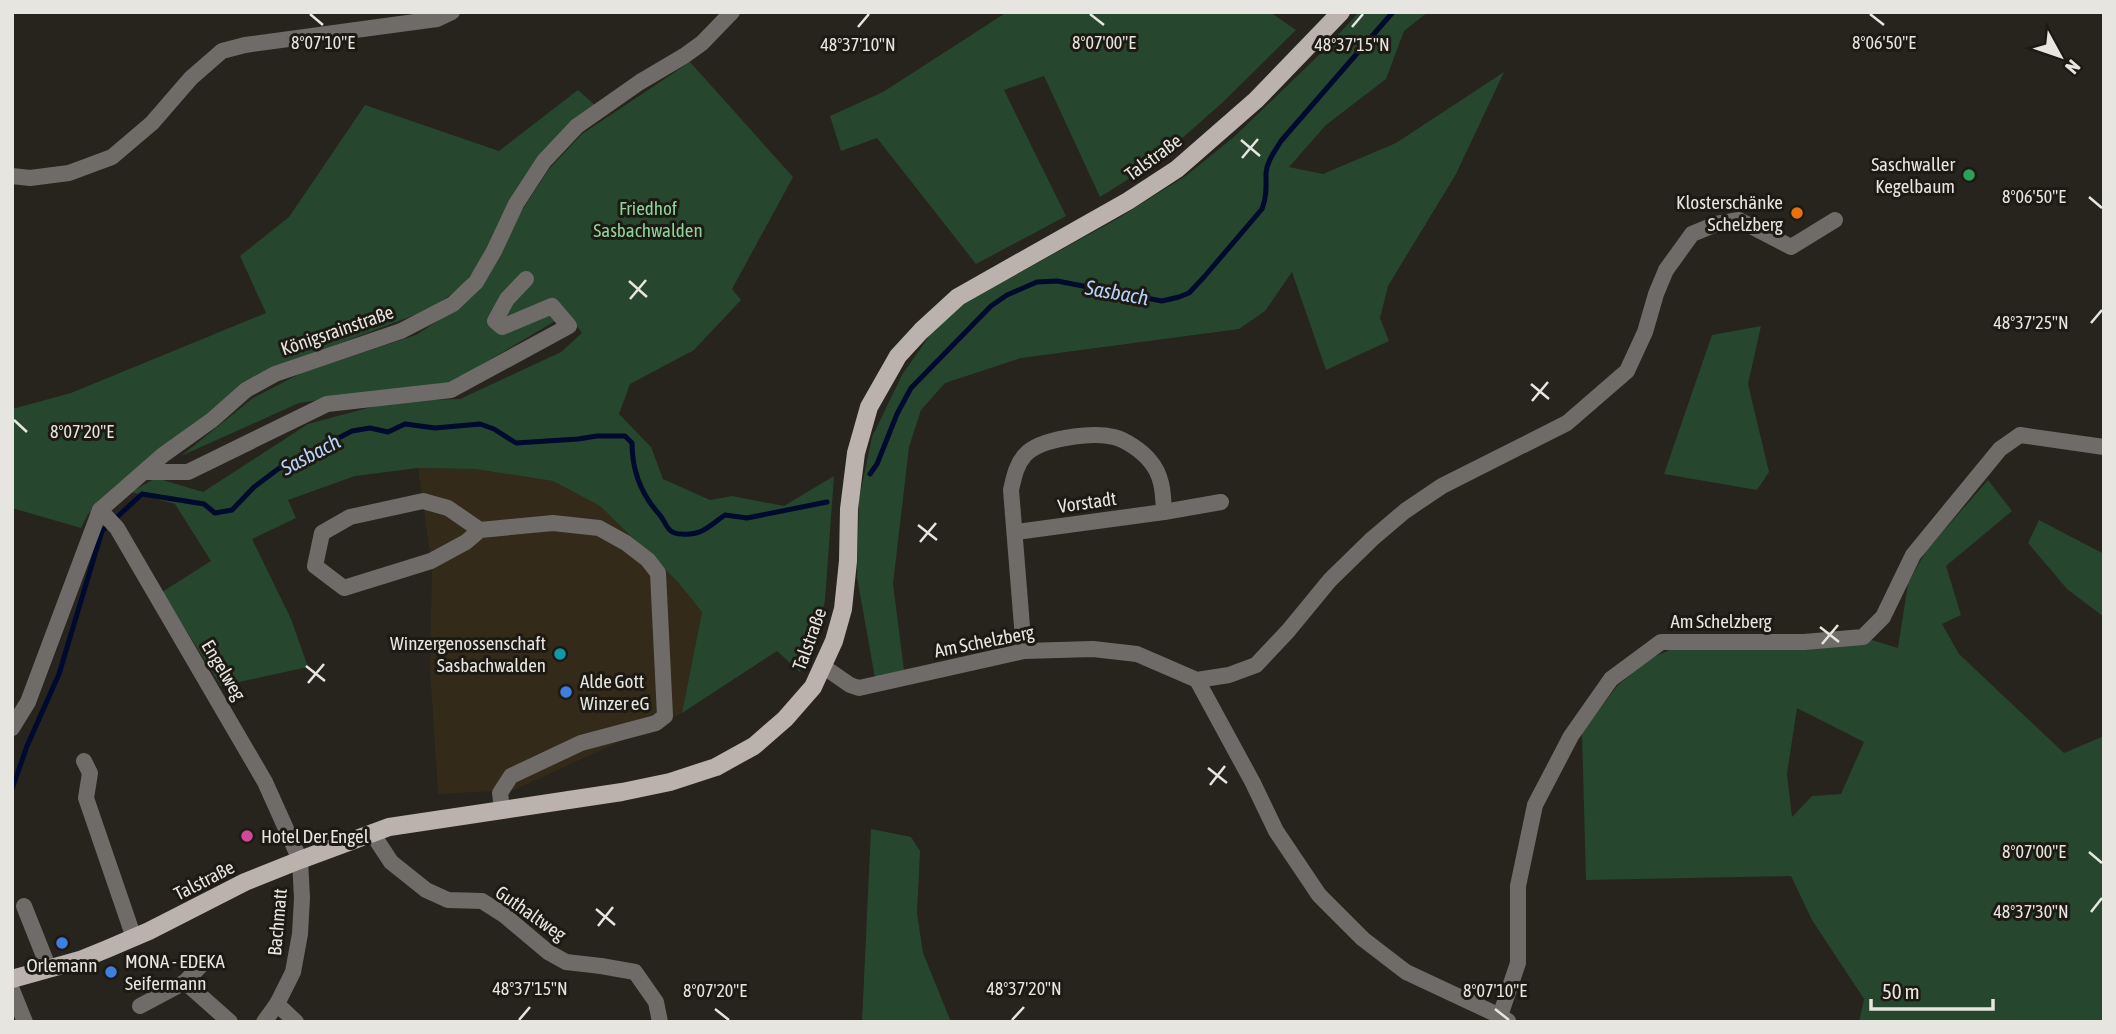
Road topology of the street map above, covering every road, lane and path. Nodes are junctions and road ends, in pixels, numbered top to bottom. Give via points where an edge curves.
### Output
1 (452, 12) edge
2 (732, 12) edge
3 (1341, 12) edge
4 (12, 176) edge
5 (1835, 220) dead end
6 (526, 279) dead end
7 (2104, 447) edge
8 (144, 472) junction
9 (1222, 502) dead end
10 (100, 510) junction
11 (1164, 512) junction
12 (480, 530) junction
13 (1016, 532) junction
14 (1024, 651) junction
15 (824, 667) junction
16 (1197, 680) junction
17 (12, 728) edge
18 (84, 761) dead end
19 (502, 808) junction
20 (372, 833) junction
21 (300, 860) junction
22 (24, 906) dead end
23 (134, 938) junction
24 (204, 961) dead end
25 (49, 969) junction
26 (12, 979) edge
27 (185, 982) junction
28 (12, 990) edge
29 (277, 1004) junction
30 (140, 1006) dead end
31 (1504, 1019) edge
32 (25, 1022) edge
33 (230, 1022) edge
34 (264, 1022) edge
35 (296, 1022) edge
36 (660, 1022) edge

1 - 4 street via 437,19 222,51 112,157 69,173
2 - 8 street, Königsrainstraße via 702,43 577,126 544,161 476,282 453,304 401,331 275,374 246,390
3 - 15 main road, Talstraße via 1256,100 1177,169 958,297 898,356 869,407 856,453 843,609
5 - 16 street via 1791,247 1739,220 1692,234 1666,270 1646,332 1627,371 1567,423 1441,486 1405,511 1330,580 1256,665
6 - 8 street via 495,321 502,327 552,306 569,326 451,390 327,404 188,472
7 - 31 street, Am Schelzberg via 2020,435 2000,449 1913,555 1883,617 1863,637 1804,642 1661,642 1611,679 1571,736 1535,805 1518,886 1518,963
8 - 10 street, Königsrainstraße
9 - 11 street, Vorstadt
10 - 17 street, Königsrainstraße via 28,702
10 - 21 street, Engelweg via 117,528 265,782
11 - 13 street, Vorstadt
11 - 13 street via 1162,484 1151,462 1136,449 1114,437 1059,439 1026,453 1016,470 1011,490
12 - 12 street via 448,508 423,501 350,517 322,533 315,566 344,588 431,561
12 - 19 street via 553,523 599,528 626,543 658,573 665,716 656,723 581,743 511,776 500,793
13 - 14 street
14 - 15 street, Am Schelzberg via 859,688
14 - 16 street, Am Schelzberg via 1093,649 1137,654
15 - 19 main road, Talstraße via 799,706 754,746 716,767 646,787
16 - 31 street, Am Schelzberg via 1276,831 1319,895 1363,939 1406,972
18 - 23 street via 90,773 86,798
19 - 20 main road, Talstraße
20 - 21 main road, Talstraße
20 - 36 street, Guthaltweg via 391,862 426,890 448,900 482,901 566,962 635,972 656,1002
21 - 23 main road, Talstraße
21 - 29 street, Bachmatt via 300,934 293,972
22 - 25 street
23 - 25 main road, Talstraße
24 - 27 street
25 - 26 main road, Talstraße
27 - 30 street
27 - 33 street
28 - 32 street
29 - 34 street, Bachmatt
29 - 35 street

